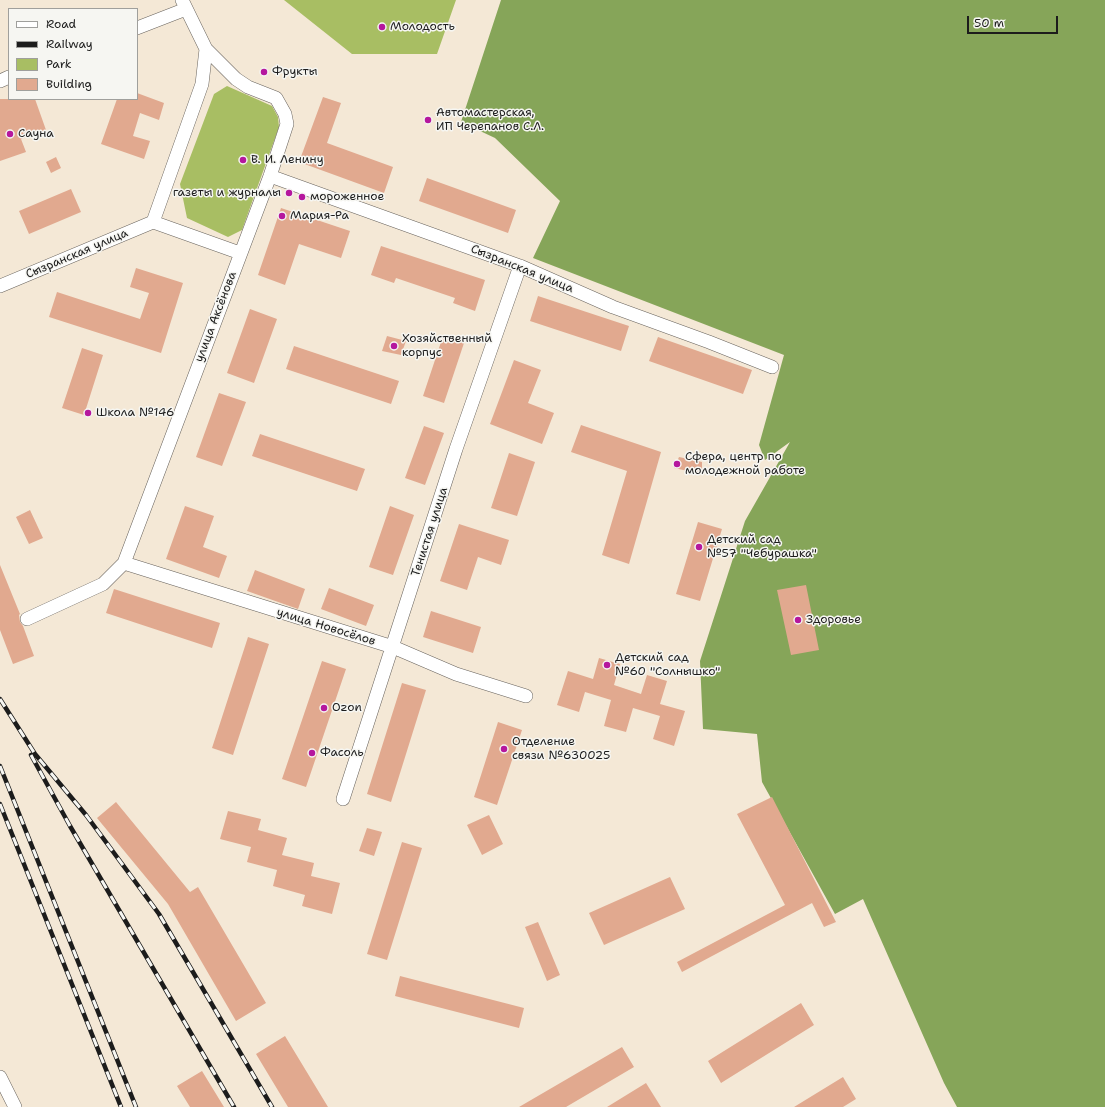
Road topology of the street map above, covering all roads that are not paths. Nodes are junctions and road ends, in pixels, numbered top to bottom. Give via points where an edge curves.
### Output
1 (184, 4) edge
2 (138, 27) edge
3 (206, 48) junction
4 (270, 176) junction
5 (153, 222) junction
6 (240, 253) junction
7 (520, 266) junction
8 (0, 286) edge
9 (772, 367) dead end
10 (124, 563) junction
11 (27, 619) dead end
12 (393, 648) junction
13 (526, 696) dead end
14 (343, 799) dead end
15 (0, 1077) edge
16 (15, 1107) edge

1 - 2 street
1 - 3 street, улица Аксёнова
3 - 4 street, улица Аксёнова via 248,88 276,98 285,114 287,124
3 - 5 street via 202,84
4 - 6 street, улица Аксёнова
4 - 7 street, Сызранская улица
5 - 6 street
5 - 8 street, Сызранская улица
6 - 10 street, улица Аксёнова
7 - 9 street, Сызранская улица via 613,306
7 - 12 street, Тенистая улица via 456,449
10 - 11 street, улица Аксёнова via 103,584
10 - 12 street, улица Новосёлов
12 - 13 street, улица Новосёлов via 456,674
12 - 14 street, Тенистая улица
15 - 16 street

